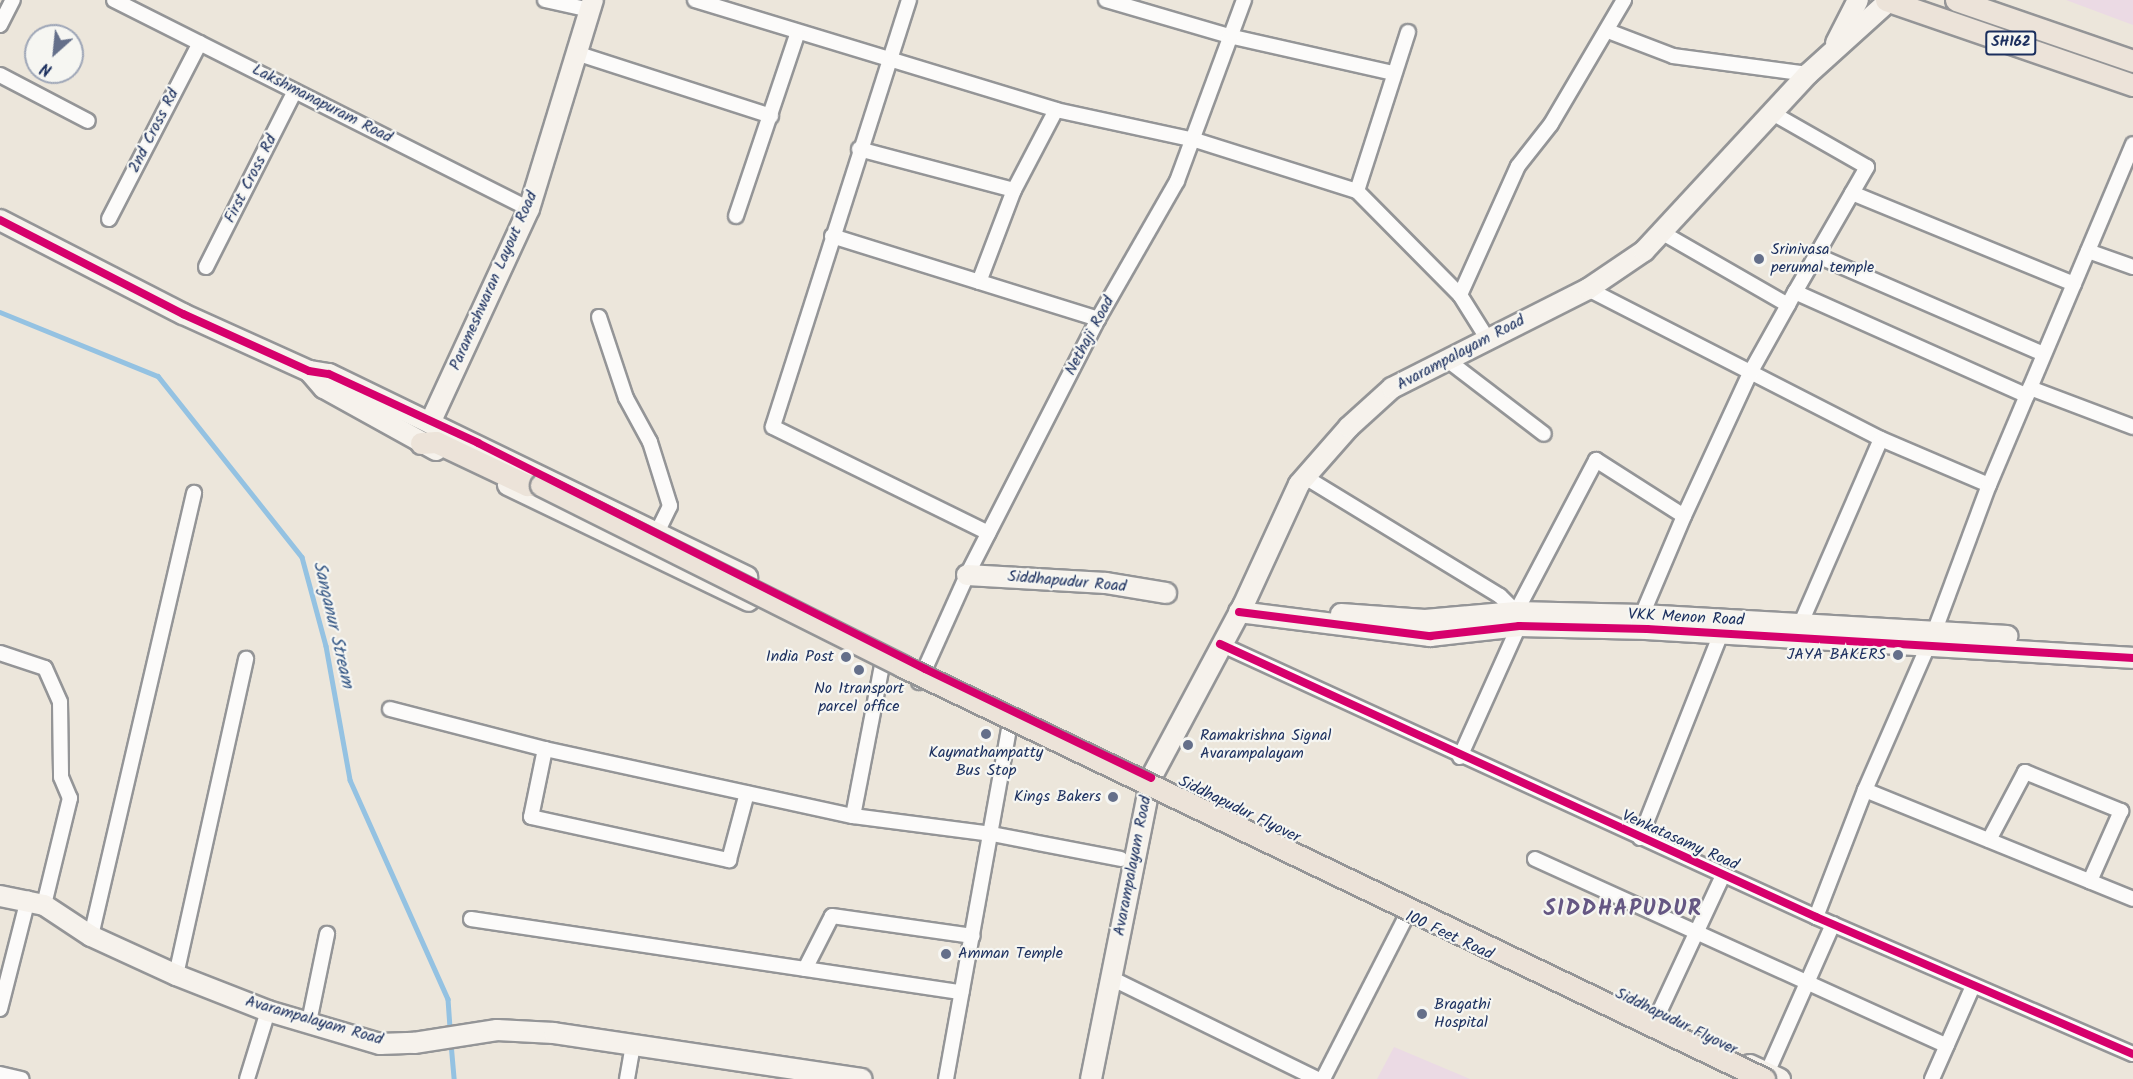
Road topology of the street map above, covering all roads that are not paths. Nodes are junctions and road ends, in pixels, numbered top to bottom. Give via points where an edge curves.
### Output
1 (13, 0) edge
2 (114, 0) edge
3 (545, 0) edge
4 (695, 0) edge
5 (909, 0) edge
6 (1106, 0) edge
7 (1244, 0) edge
8 (1624, 0) edge
9 (1858, 0) edge
10 (1956, 0) edge
11 (1888, 1) edge
12 (592, 5) edge
13 (0, 25) edge
14 (1608, 31) junction
15 (798, 32) junction
16 (1408, 32) dead end
17 (1229, 36) junction
18 (200, 43) junction
19 (576, 53) junction
20 (1830, 53) junction
21 (889, 61) junction
22 (2133, 61) edge
23 (1393, 73) junction
24 (1808, 74) junction
25 (0, 75) edge
26 (2133, 86) edge
27 (295, 91) junction
28 (1056, 110) junction
29 (1774, 114) junction
30 (771, 116) junction
31 (88, 121) dead end
32 (1195, 140) junction
33 (2133, 144) edge
34 (859, 149) junction
35 (1014, 190) junction
36 (1357, 191) junction
37 (1852, 193) junction
38 (529, 209) junction
39 (736, 216) dead end
40 (109, 219) dead end
41 (0, 220) edge
42 (1661, 232) junction
43 (832, 236) junction
44 (2088, 251) junction
45 (1818, 256) junction
46 (206, 267) dead end
47 (2133, 267) edge
48 (979, 282) junction
49 (2074, 284) junction
50 (1588, 289) junction
51 (1796, 292) junction
52 (1460, 295) junction
53 (1788, 305) junction
54 (599, 317) dead end
55 (1098, 319) junction
56 (1486, 338) junction
57 (2043, 354) junction
58 (1446, 359) junction
59 (309, 371) junction
60 (1750, 373) junction
61 (2028, 392) junction
62 (430, 423) junction
63 (2133, 427) edge
64 (1544, 434) dead end
65 (463, 436) junction
66 (1881, 439) junction
67 (421, 443) junction
68 (493, 464) junction
69 (1305, 477) junction
70 (1989, 485) junction
71 (194, 493) dead end
72 (1684, 516) junction
73 (658, 531) junction
74 (988, 533) junction
75 (967, 575) junction
76 (1166, 593) dead end
77 (1241, 609) junction
78 (1642, 615) junction
79 (1517, 619) junction
80 (1798, 629) junction
81 (1720, 633) junction
82 (1933, 638) junction
83 (1220, 644) junction
84 (2133, 646) edge
85 (0, 653) edge
86 (2133, 658) edge
87 (246, 659) dead end
88 (882, 664) junction
89 (922, 676) junction
90 (390, 710) dead end
91 (1010, 725) junction
92 (545, 749) junction
93 (1460, 757) junction
94 (1145, 785) junction
95 (1865, 790) junction
96 (747, 793) junction
97 (853, 816) junction
98 (992, 834) junction
99 (1640, 838) junction
100 (1989, 840) junction
101 (1121, 859) junction
102 (1535, 859) dead end
103 (1724, 875) junction
104 (2090, 881) junction
105 (0, 896) edge
106 (2133, 899) edge
107 (36, 902) junction
108 (1406, 917) junction
109 (1815, 917) junction
110 (471, 919) dead end
111 (1833, 924) junction
112 (327, 934) dead end
113 (1694, 934) junction
114 (91, 936) junction
115 (973, 936) junction
116 (805, 969) junction
117 (176, 975) junction
118 (1111, 978) junction
119 (1809, 980) junction
120 (1973, 986) junction
121 (962, 992) junction
122 (0, 1009) edge
123 (268, 1011) junction
124 (1656, 1019) junction
125 (309, 1022) junction
126 (633, 1045) junction
127 (1947, 1046) junction
128 (2133, 1054) edge
129 (0, 1074) edge
130 (796, 1074) edge
131 (1765, 1077) edge
132 (21, 1079) edge
133 (247, 1079) edge
134 (627, 1079) edge
135 (862, 1079) edge
136 (946, 1079) edge
137 (1077, 1079) edge
138 (1090, 1079) edge
139 (1317, 1079) edge
140 (1323, 1079) edge
141 (1932, 1079) edge

1 - 13 street
2 - 18 street, Lakshmanapuram Road
3 - 12 street
4 - 15 street
5 - 21 street
6 - 17 street
7 - 17 street, Nethaji Road
8 - 14 street
9 - 20 street
10 - 22 main road, SH162
11 - 20 street, Avarampalayam Road
11 - 26 main road, SH162
12 - 19 street, Parameshwaran Layout Road
14 - 24 street via 1673,56
14 - 52 street via 1551,124 1518,166
15 - 21 street
15 - 30 street
16 - 23 street
17 - 23 street
17 - 32 street, Nethaji Road
18 - 27 street, Lakshmanapuram Road
18 - 40 street, 2nd Cross Rd
19 - 30 street
19 - 38 street, Parameshwaran Layout Road
20 - 24 street, Avarampalayam Road
21 - 28 street
21 - 34 street
23 - 36 street
24 - 29 street, Avarampalayam Road
25 - 31 street
27 - 38 street, Lakshmanapuram Road
27 - 46 street, First Cross Rd
28 - 32 street
28 - 35 street
29 - 37 street via 1867,167
29 - 42 street, Avarampalayam Road
30 - 39 street
32 - 36 street
32 - 55 street, Nethaji Road via 1177,181
33 - 44 street
34 - 35 street
34 - 43 street
35 - 48 street
36 - 52 street
37 - 45 street
37 - 49 street
38 - 62 street, Parameshwaran Layout Road
41 - 59 street via 183,314
42 - 50 street, Avarampalayam Road via 1644,251
42 - 53 street
43 - 48 street
43 - 74 street via 773,427
44 - 47 street
44 - 49 street
45 - 51 street
45 - 57 street
48 - 55 street
49 - 57 street
50 - 56 street, Avarampalayam Road
50 - 60 street
51 - 53 street
51 - 61 street
52 - 56 street
53 - 60 street
54 - 73 street via 626,398 650,442 670,506
55 - 74 street, Nethaji Road
56 - 58 street, Avarampalayam Road
57 - 61 street
58 - 64 street
58 - 69 street, Avarampalayam Road via 1392,388 1349,427
59 - 62 street via 329,374
59 - 67 street via 324,388
60 - 66 street
60 - 72 street
61 - 63 street
61 - 70 street
62 - 65 street
65 - 68 main road, Siddhapudur Flyover
65 - 73 street
66 - 70 street
66 - 80 street
67 - 68 main road, Siddhapudur Flyover via 436,442
67 - 88 street
68 - 131 main road, Siddhapudur Flyover, bridge via 902,666
69 - 77 street, Avarampalayam Road
69 - 79 street via 1500,596
70 - 82 street
71 - 114 street
72 - 78 street
72 - 79 street via 1596,460
73 - 89 street
74 - 75 street, Nethaji Road
75 - 76 street, Siddhapudur Road via 1106,583
75 - 89 street, Nethaji Road
77 - 79 street, VKK Menon Road via 1430,636
77 - 83 street, Avarampalayam Road
78 - 79 street, VKK Menon Road
78 - 80 street, VKK Menon Road
79 - 81 street, VKK Menon Road
79 - 93 street
80 - 81 street, VKK Menon Road
80 - 82 street, VKK Menon Road
81 - 99 street
82 - 84 street, VKK Menon Road
82 - 86 street, VKK Menon Road
82 - 95 street
83 - 93 street, Venkatasamy Road
83 - 94 street, Avarampalayam Road
85 - 107 street via 45,669 60,702 61,777 70,798
87 - 117 street
88 - 89 street
88 - 97 street
89 - 91 street
89 - 94 street
90 - 92 street
91 - 94 street
91 - 98 street
92 - 96 street
92 - 96 street via 531,818 729,860
93 - 99 street, Venkatasamy Road
94 - 101 street
94 - 108 street, 100 Feet Road
94 - 118 street, Avarampalayam Road
94 - 124 street
95 - 100 street
95 - 109 street
96 - 97 street
97 - 98 street
98 - 101 street
98 - 115 street
99 - 103 street, Venkatasamy Road
100 - 104 street
100 - 104 street via 2025,772 2036,776 2121,812
101 - 137 street
102 - 113 street
103 - 109 street, Venkatasamy Road
103 - 113 street
104 - 106 street
105 - 107 street, Avarampalayam Road
107 - 114 street, Avarampalayam Road
107 - 122 street
108 - 131 street, 100 Feet Road
108 - 140 street
109 - 111 street, Venkatasamy Road
110 - 116 street
111 - 119 street
111 - 120 street, Venkatasamy Road
112 - 125 street
113 - 119 street
113 - 124 street
114 - 117 street, Avarampalayam Road
115 - 116 street via 832,916
115 - 121 street
116 - 121 street
117 - 123 street, Avarampalayam Road
118 - 138 street, Avarampalayam Road
118 - 139 street
119 - 127 street
119 - 131 street
120 - 127 street
120 - 128 street, Venkatasamy Road
121 - 136 street
123 - 125 street, Avarampalayam Road
123 - 133 street
124 - 131 street
125 - 126 street, Avarampalayam Road via 380,1044 414,1043 497,1030 554,1033
126 - 130 street, Avarampalayam Road
126 - 134 street
127 - 141 street
129 - 132 street
130 - 135 street, Avarampalayam Road

